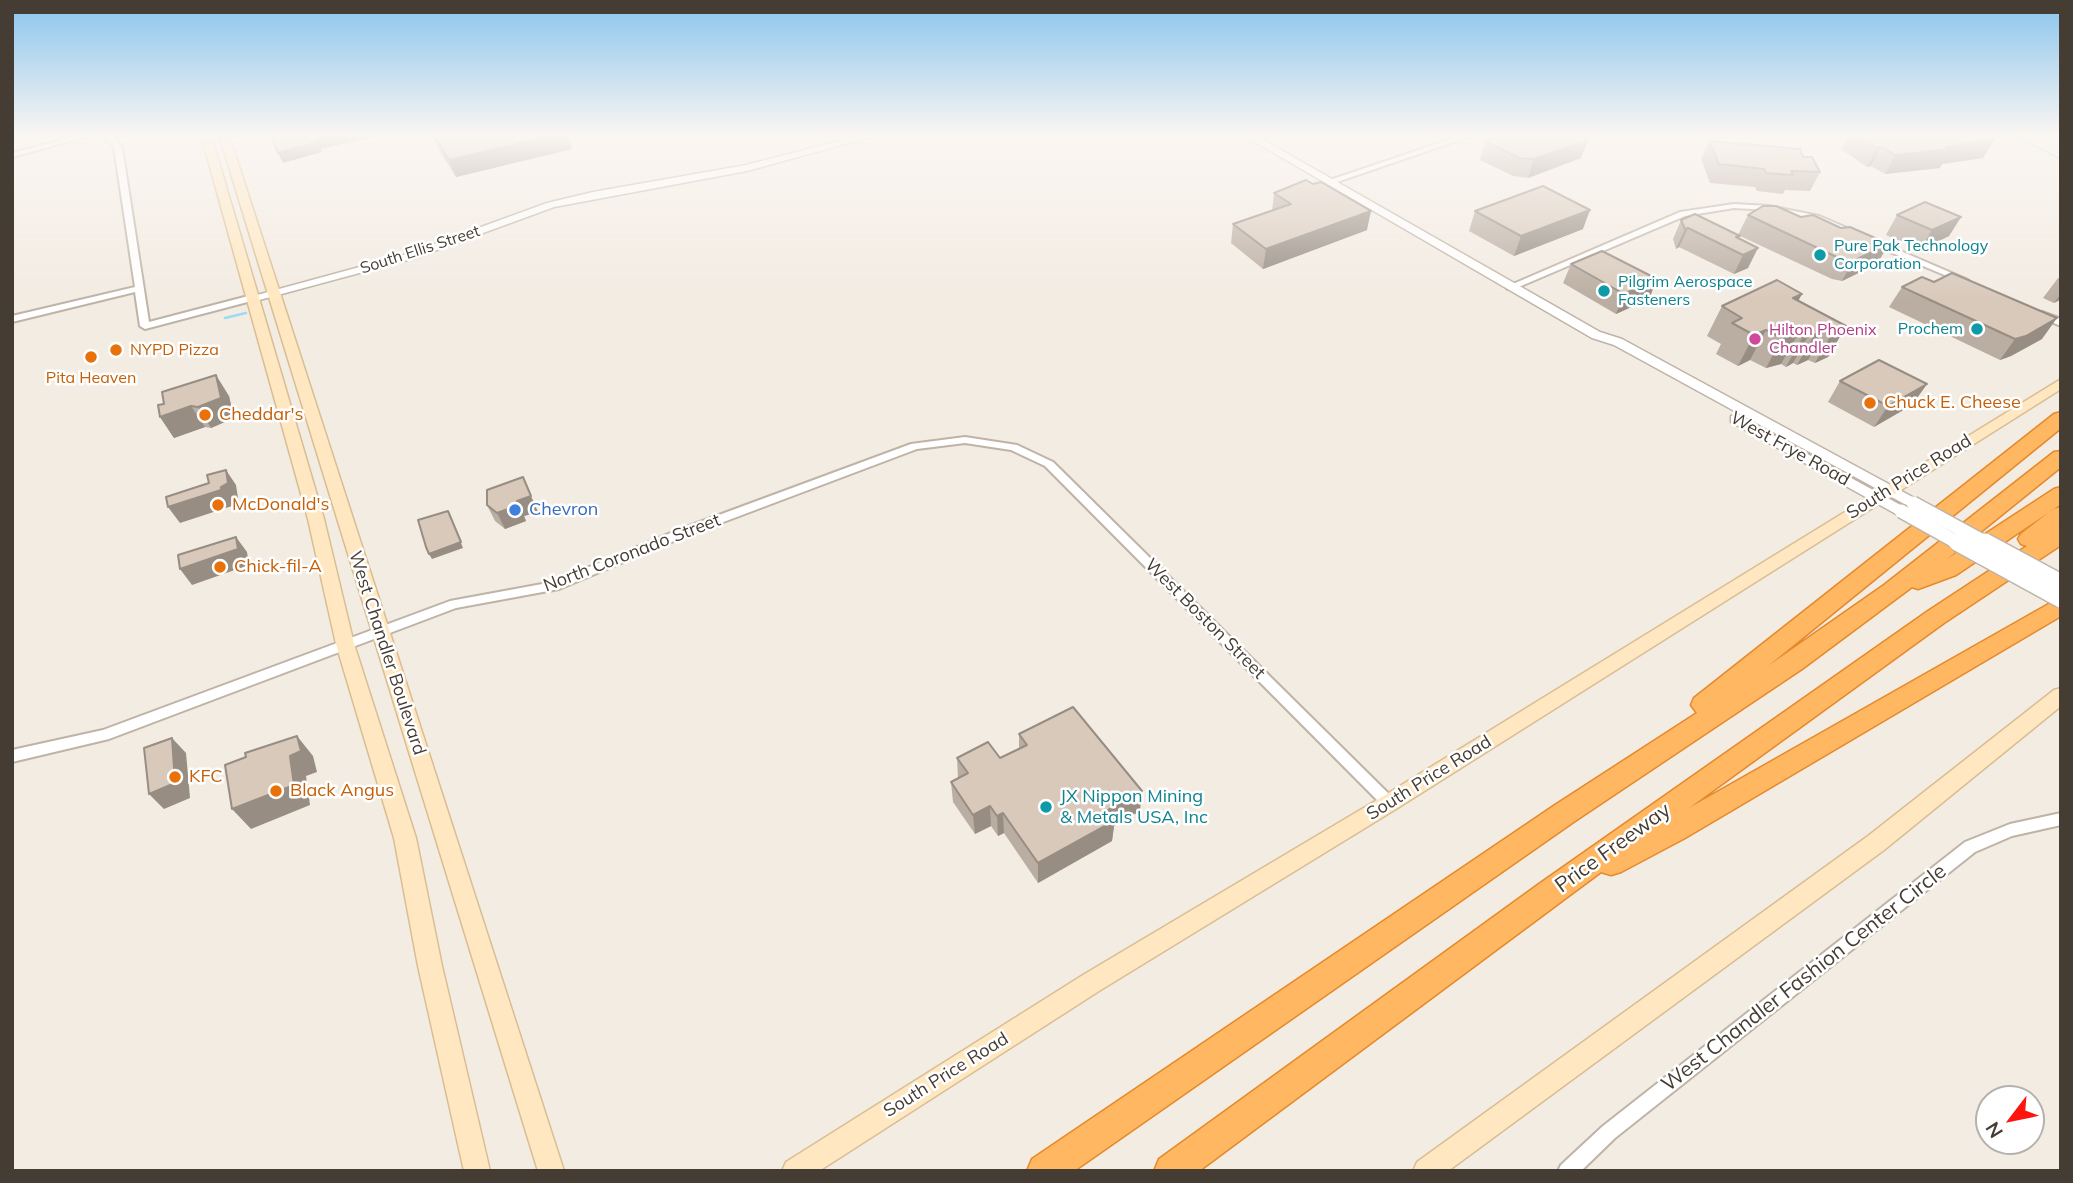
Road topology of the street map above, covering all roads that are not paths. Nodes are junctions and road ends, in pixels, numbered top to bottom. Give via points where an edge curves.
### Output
1 (124, 190) edge
2 (222, 190) edge
3 (242, 190) edge
4 (620, 190) edge
5 (1344, 190) edge
6 (1970, 283) edge
7 (1511, 287) junction
8 (138, 289) junction
9 (274, 292) junction
10 (252, 298) junction
11 (2028, 309) edge
12 (12, 319) edge
13 (2061, 323) edge
14 (2061, 383) edge
15 (2061, 418) edge
16 (295, 447) junction
17 (1013, 447) joint
18 (2061, 457) edge
19 (2061, 476) edge
20 (334, 484) junction
21 (1883, 493) junction
22 (2061, 494) edge
23 (1907, 507) junction
24 (2061, 514) edge
25 (2061, 534) edge
26 (2061, 583) edge
27 (1892, 591) junction
28 (2061, 600) edge
29 (2061, 605) edge
30 (1936, 617) junction
31 (380, 631) junction
32 (345, 644) junction
33 (2061, 695) edge
34 (12, 756) edge
35 (1389, 803) junction
36 (1565, 813) junction
37 (2061, 819) edge
38 (1549, 893) junction
39 (477, 1171) edge
40 (551, 1171) edge
41 (796, 1171) edge
42 (1044, 1171) edge
43 (1171, 1171) edge
44 (1426, 1171) edge
45 (1567, 1171) edge

1 - 8 street
2 - 10 main road, West Chandler Boulevard
3 - 9 main road, West Chandler Boulevard
4 - 9 street, South Ellis Street via 551,205 411,256
5 - 7 street, West Frye Road
6 - 7 street via 1842,226 1769,208 1734,206 1683,214
7 - 21 street, West Frye Road via 1596,335 1618,342
8 - 10 street via 145,326
8 - 12 street
9 - 10 street, South Ellis Street
9 - 20 main road, West Chandler Boulevard
10 - 16 main road, West Chandler Boulevard
11 - 13 street
14 - 21 main road, South Price Road
15 - 36 highway
16 - 20 main road via 309,450 320,477
16 - 32 main road, West Chandler Boulevard
17 - 31 street, North Coronado Street via 965,440 915,446 677,535 582,576 538,590 454,604
17 - 35 street, West Boston Street via 1049,464 1068,481
18 - 27 highway
19 - 27 highway via 1946,560
20 - 31 main road, West Chandler Boulevard
21 - 23 street, West Frye Road
21 - 35 main road, South Price Road
22 - 27 highway via 1948,569
23 - 26 street, West Frye Road, bridge
23 - 28 street, West Frye Road, bridge
24 - 30 highway via 1960,587
25 - 30 highway, Price Freeway
27 - 36 highway
29 - 38 highway via 1675,830
30 - 38 highway, Price Freeway
31 - 32 street, North Coronado Street
31 - 40 main road, West Chandler Boulevard
32 - 34 street, North Coronado Street via 104,735
32 - 39 main road, West Chandler Boulevard via 408,850
33 - 44 main road via 1876,843
35 - 41 main road, South Price Road
36 - 42 highway
37 - 45 street, West Chandler Fashion Center Circle via 2010,830 1970,847 1609,1132
38 - 43 highway, Price Freeway

